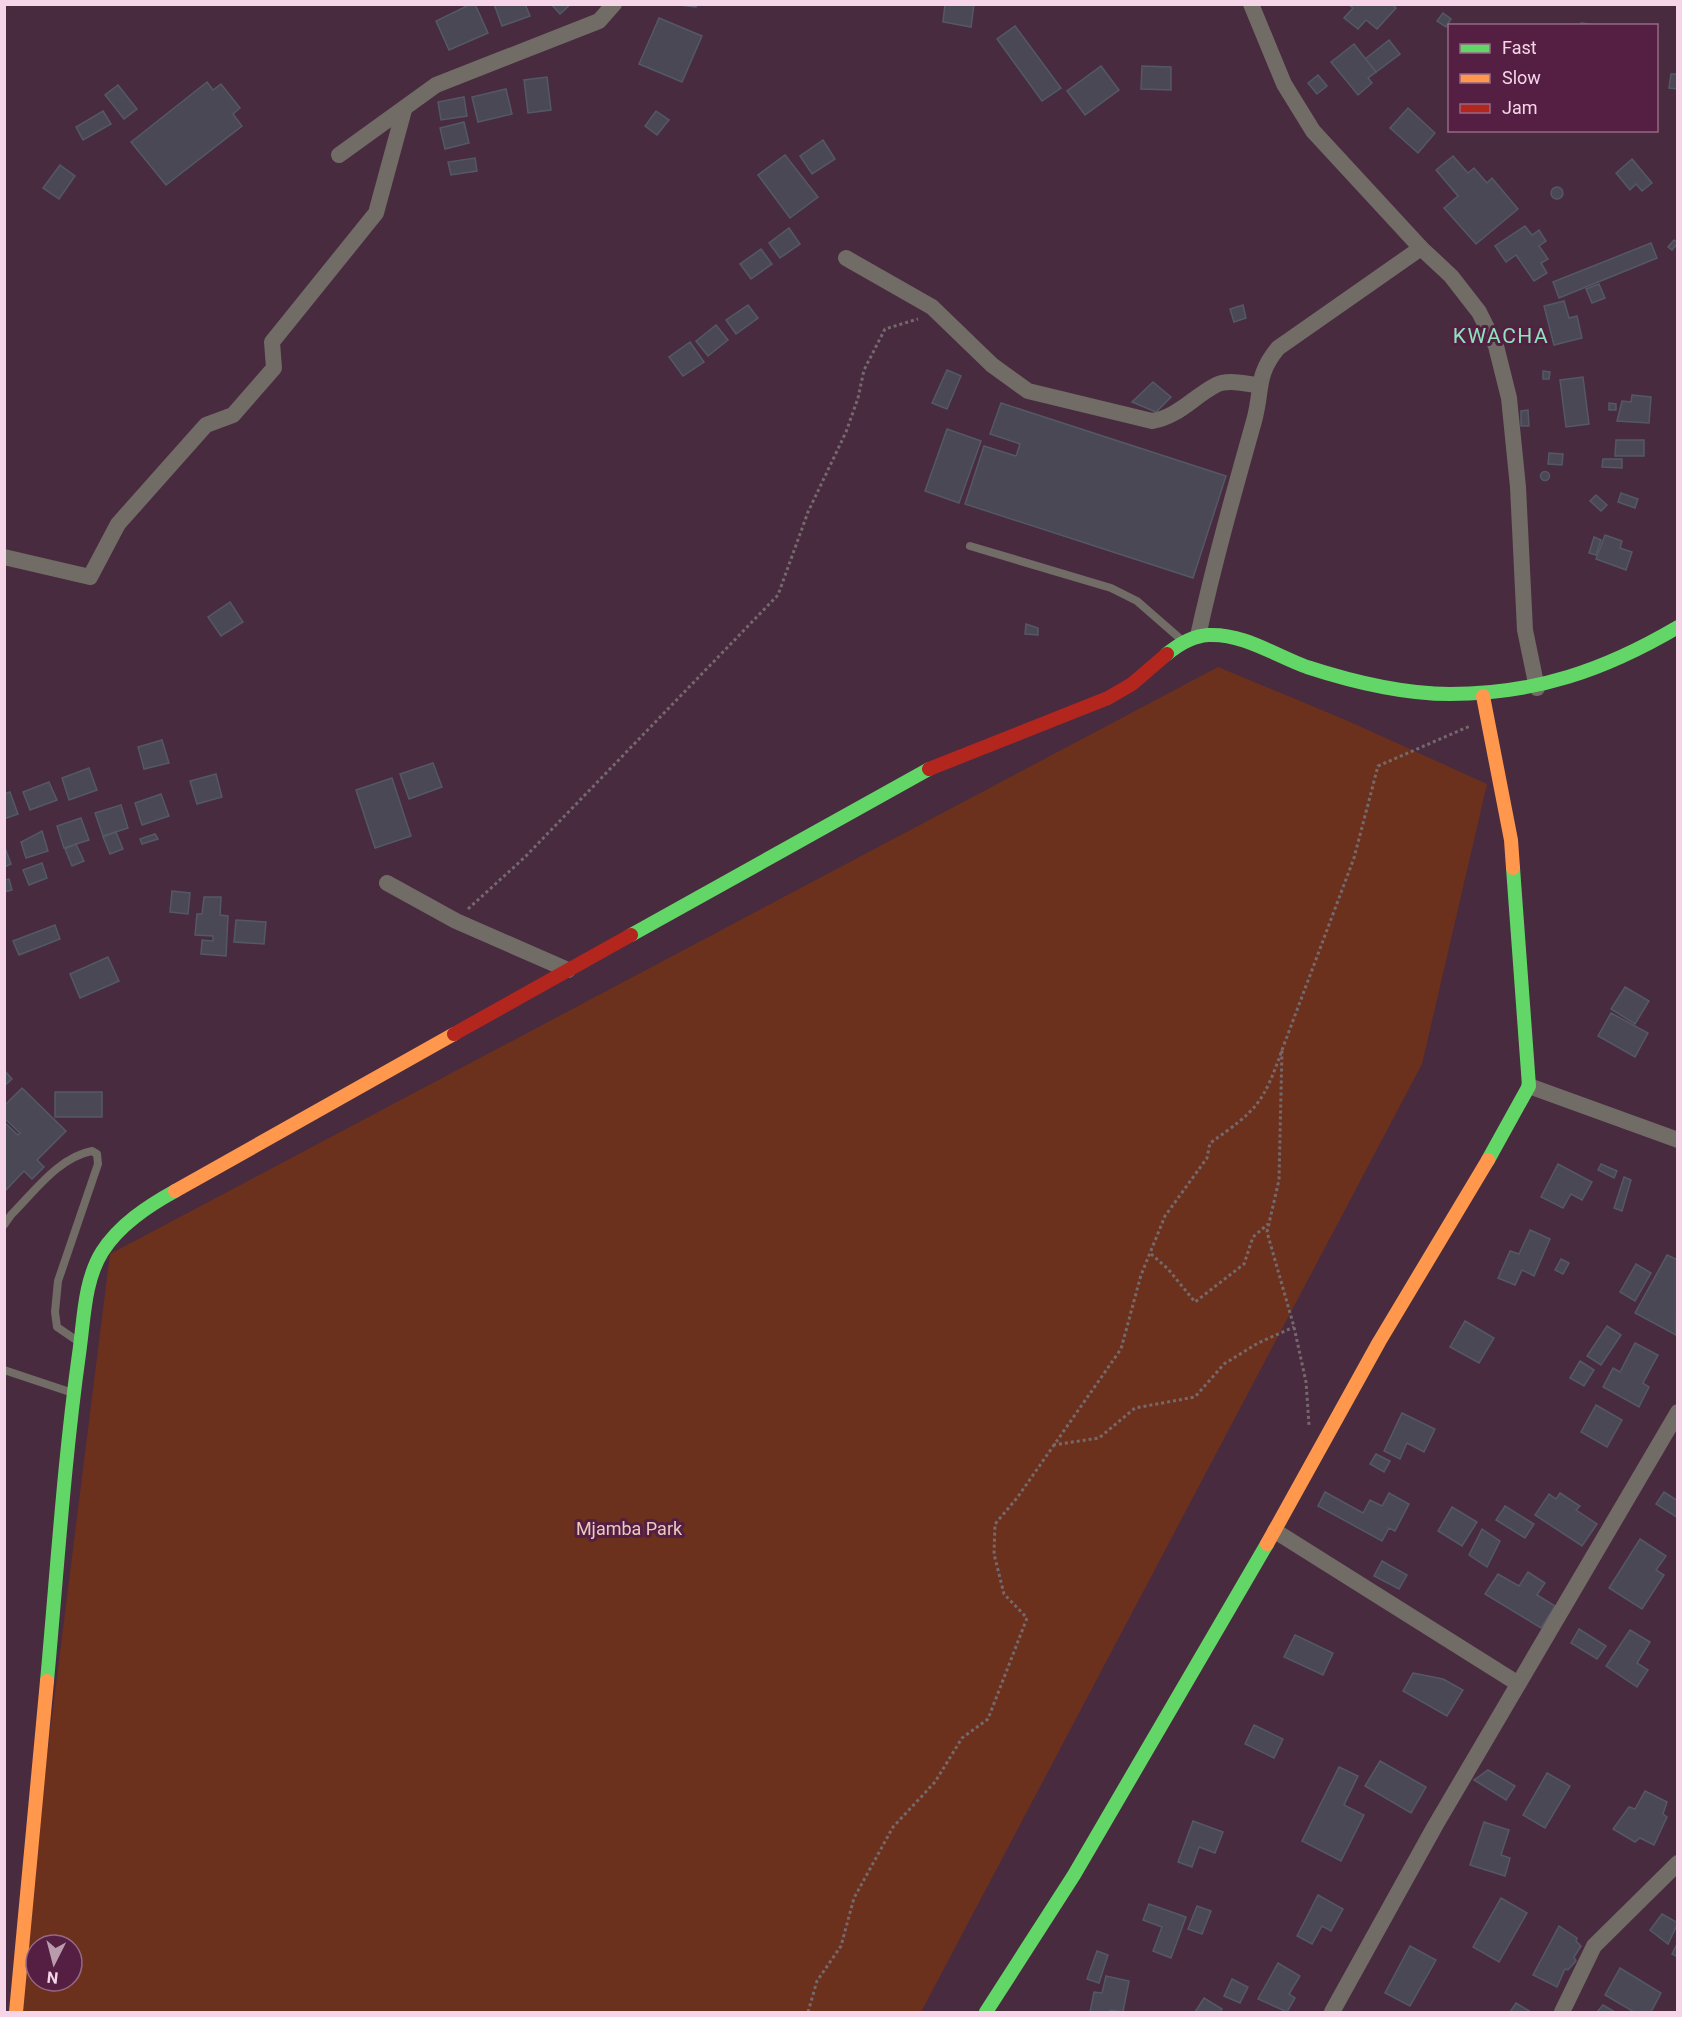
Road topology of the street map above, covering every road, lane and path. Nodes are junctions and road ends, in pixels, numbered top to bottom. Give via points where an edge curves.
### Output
1 (614, 4) edge
2 (1251, 4) edge
3 (404, 110) junction
4 (339, 155) dead end
5 (1421, 248) junction
6 (846, 258) dead end
7 (940, 314) junction
8 (1258, 385) junction
9 (970, 546) dead end
10 (4, 557) edge
11 (1677, 627) edge
12 (1191, 639) junction
13 (1537, 688) junction
14 (1483, 696) junction
15 (1486, 719) junction
16 (387, 883) dead end
17 (456, 920) junction
18 (568, 970) junction
19 (1282, 1050) junction
20 (1529, 1086) junction
21 (1677, 1140) edge
22 (1269, 1223) junction
23 (4, 1225) edge
24 (1151, 1254) junction
25 (1294, 1327) junction
26 (81, 1343) junction
27 (4, 1370) edge
28 (74, 1393) junction
29 (1677, 1412) edge
30 (1310, 1429) dead end
31 (1052, 1445) junction
32 (1275, 1531) junction
33 (1517, 1683) junction
34 (1677, 1863) edge
35 (16, 2013) edge
36 (808, 2013) edge
37 (986, 2013) edge
38 (1332, 2013) edge
39 (1562, 2013) edge

1 - 3 street via 599,21 436,85
2 - 5 street via 1284,84 1313,131
3 - 4 street
3 - 10 street via 376,213 272,342 274,368 233,415 206,425 125,516 90,577
5 - 8 street via 1278,348 1267,362
5 - 13 street via 1451,276 1479,312 1496,346 1509,398 1525,630
6 - 7 street
7 - 8 street via 992,365 1028,391 1135,418 1168,419 1217,384
7 - 17 path via 885,328 864,370 846,432 808,512 778,595 525,857
8 - 12 street via 1256,413
9 - 12 lane via 1111,588 1137,601
11 - 13 main road via 1620,661
12 - 14 main road via 1232,639 1359,683 1437,695
12 - 18 main road via 1133,684 1108,698 925,771
13 - 14 main road
14 - 15 main road
15 - 19 path via 1378,766 1354,858
15 - 20 main road via 1511,840
16 - 17 street
17 - 18 street
18 - 26 main road via 151,1204 122,1228 102,1252 89,1284
19 - 22 path via 1279,1180
19 - 24 path via 1268,1089 1250,1115 1210,1143 1207,1158 1165,1216
20 - 21 street
20 - 32 main road via 1379,1342
22 - 24 path via 1253,1237 1244,1264 1195,1302
22 - 25 path via 1267,1232
23 - 26 lane via 57,1169 84,1153 97,1154 98,1164 58,1281 55,1312 57,1327
24 - 31 path via 1120,1349
25 - 30 path via 1306,1382
25 - 31 path via 1224,1364 1195,1397 1135,1408 1099,1438
26 - 28 main road
27 - 28 lane
28 - 35 main road
29 - 33 street
31 - 36 path via 995,1524 994,1554 1004,1594 1027,1618 988,1719 962,1738 935,1782 893,1827 854,1899 841,1946 818,1981
32 - 33 street
32 - 37 main road via 1074,1875
33 - 38 street
34 - 39 street via 1594,1946

